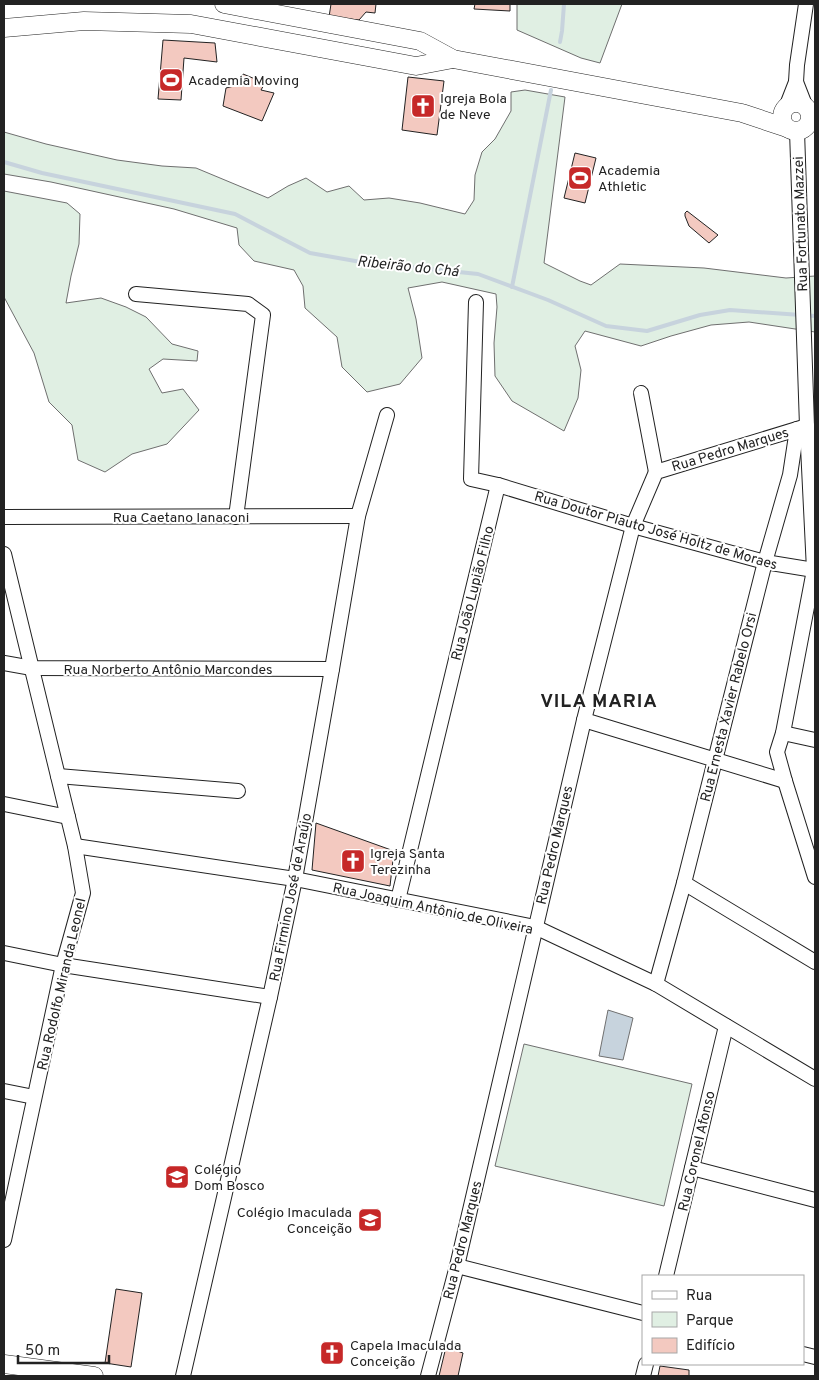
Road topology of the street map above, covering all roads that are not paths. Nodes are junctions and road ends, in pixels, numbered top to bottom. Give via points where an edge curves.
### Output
1 (806, 4) edge
2 (236, 5) edge
3 (4, 28) edge
4 (453, 59) junction
5 (796, 82) junction
6 (785, 107) junction
7 (809, 108) edge
8 (742, 113) junction
9 (801, 128) edge
10 (136, 294) dead end
11 (476, 302) dead end
12 (641, 393) dead end
13 (387, 415) dead end
14 (802, 427) junction
15 (656, 472) junction
16 (498, 485) junction
17 (358, 516) junction
18 (4, 517) edge
19 (236, 517) junction
20 (633, 526) junction
21 (4, 554) edge
22 (765, 562) junction
23 (814, 570) edge
24 (4, 663) edge
25 (32, 668) junction
26 (332, 669) junction
27 (584, 720) junction
28 (783, 733) junction
29 (815, 740) edge
30 (715, 759) junction
31 (58, 776) junction
32 (785, 781) junction
33 (238, 791) dead end
34 (4, 804) edge
35 (68, 818) junction
36 (75, 846) junction
37 (815, 877) edge
38 (295, 879) junction
39 (684, 883) junction
40 (398, 900) junction
41 (535, 927) junction
42 (4, 952) edge
43 (815, 962) edge
44 (63, 965) junction
45 (656, 984) junction
46 (270, 997) junction
47 (726, 1026) junction
48 (815, 1079) edge
49 (4, 1091) edge
50 (34, 1097) junction
51 (692, 1168) junction
52 (815, 1200) edge
53 (4, 1236) edge
54 (457, 1266) junction
55 (666, 1275) edge
56 (642, 1314) edge
57 (4, 1364) edge
58 (94, 1376) edge
59 (183, 1376) edge
60 (428, 1376) edge

1 - 5 street
2 - 4 main road via 420,41
3 - 4 main road via 84,21 178,23 416,66
4 - 8 main road
5 - 6 street
5 - 7 street
6 - 7 main road via 796,102
6 - 8 main road
6 - 9 main road via 783,123
7 - 9 main road via 810,118
8 - 9 main road
9 - 14 street, Rua Fortunato Mazzei
10 - 19 street via 248,304 263,315
11 - 16 street via 471,479
12 - 15 street
13 - 17 street, Rua Firmino José de Araújo
14 - 15 street, Rua Pedro Marques
14 - 22 street, Rua Ernesta Xavier Rabelo Orsi
14 - 23 street, Rua Fortunato Mazzei
15 - 20 street, Rua Pedro Marques
16 - 20 street, Rua Doutor Plauto José Holtz de Moraes
16 - 40 street, Rua João Lupião Filho
17 - 19 street, Rua Caetano Ianaconi
17 - 26 street, Rua Firmino José de Araújo
18 - 19 street, Rua Caetano Ianaconi
20 - 22 street, Rua Doutor Plauto José Holtz de Moraes
20 - 27 street, Rua Pedro Marques
21 - 25 street, Rua Rodolfo Miranda Leonel
22 - 23 street, Rua Doutor Plauto José Holtz de Moraes
22 - 30 street, Rua Ernesta Xavier Rabelo Orsi
23 - 28 street, Rua Fortunato Mazzei
24 - 25 street, Rua Norberto Antônio Marcondes
25 - 26 street, Rua Norberto Antônio Marcondes
25 - 31 street, Rua Rodolfo Miranda Leonel
26 - 38 street, Rua Firmino José de Araújo
27 - 30 street
27 - 41 street, Rua Pedro Marques
28 - 29 street
28 - 32 street, Rua Fortunato Mazzei via 778,752
30 - 32 street
30 - 39 street, Rua Ernesta Xavier Rabelo Orsi
31 - 33 street
31 - 35 street, Rua Rodolfo Miranda Leonel
32 - 37 street, Rua Fortunato Mazzei
34 - 35 street
35 - 36 street, Rua Rodolfo Miranda Leonel
36 - 38 street, Rua Joaquim Antônio de Oliveira
36 - 44 street, Rua Rodolfo Miranda Leonel via 83,893
38 - 40 street, Rua Joaquim Antônio de Oliveira
38 - 46 street, Rua Firmino José de Araújo
39 - 43 street
39 - 45 street, Rua Ernesta Xavier Rabelo Orsi
40 - 41 street, Rua Joaquim Antônio de Oliveira
41 - 45 street, Rua Joaquim Antônio de Oliveira
41 - 54 street, Rua Pedro Marques
42 - 44 street
44 - 46 street
44 - 50 street, Rua Rodolfo Miranda Leonel
45 - 47 street, Rua Joaquim Antônio de Oliveira
46 - 59 street, Rua Firmino José de Araújo
47 - 48 street, Rua Joaquim Antônio de Oliveira
47 - 51 street, Rua Coronel Afonso
49 - 50 street
50 - 53 street, Rua Rodolfo Miranda Leonel
51 - 52 street
51 - 55 street, Rua Coronel Afonso
54 - 56 street
54 - 60 street, Rua Pedro Marques
57 - 58 main road

